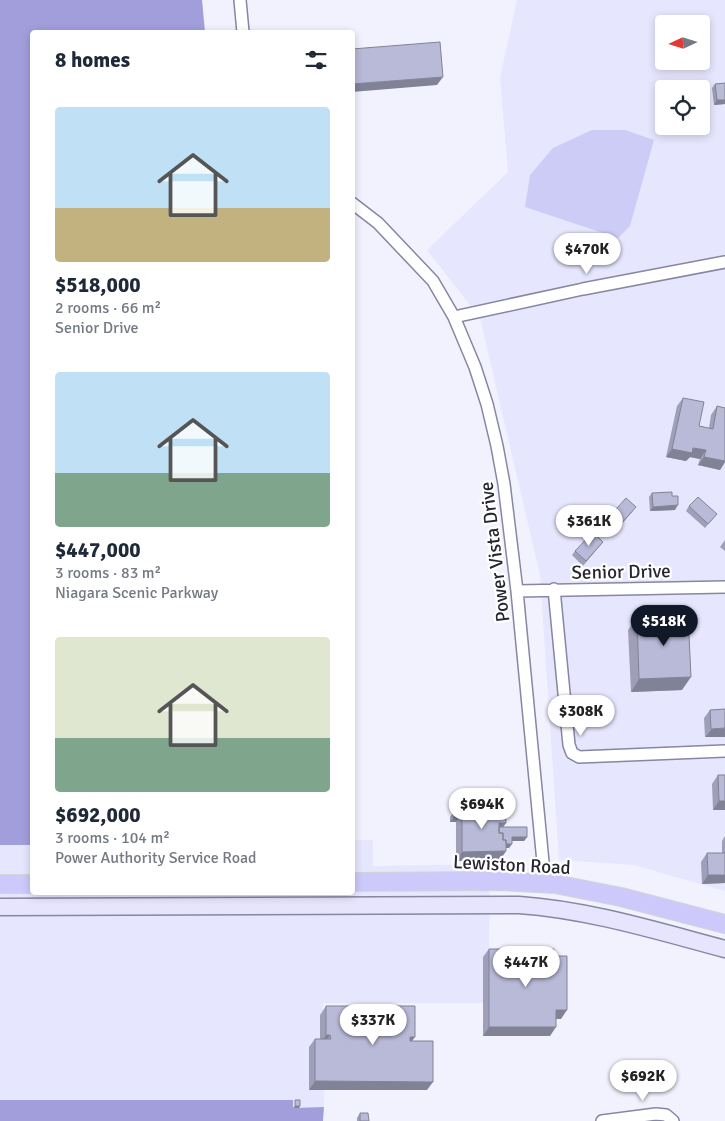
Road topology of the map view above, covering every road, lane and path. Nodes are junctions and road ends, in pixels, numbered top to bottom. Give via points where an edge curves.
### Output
1 (240, 0) edge
2 (242, 30) edge
3 (355, 206) edge
4 (725, 262) edge
5 (454, 318) junction
6 (725, 587) edge
7 (554, 589) junction
8 (517, 591) junction
9 (725, 751) edge
10 (355, 882) edge
11 (545, 883) junction
12 (0, 884) edge
13 (30, 884) edge
14 (0, 907) edge
15 (725, 924) edge
16 (725, 949) edge
17 (602, 1121) edge
18 (673, 1121) edge

1 - 2 street
3 - 5 street, Power Vista Drive via 378,223 433,281
4 - 5 street
5 - 8 street, Power Vista Drive via 475,367 497,446
6 - 7 street, Senior Drive
7 - 8 street, Senior Drive
7 - 9 street via 572,753 579,756
8 - 11 street, Power Vista Drive
10 - 11 main road, Lewiston Road
11 - 15 main road, Lewiston Road via 621,897
12 - 13 main road
14 - 16 main road via 519,905 600,916
17 - 18 street via 662,1114

